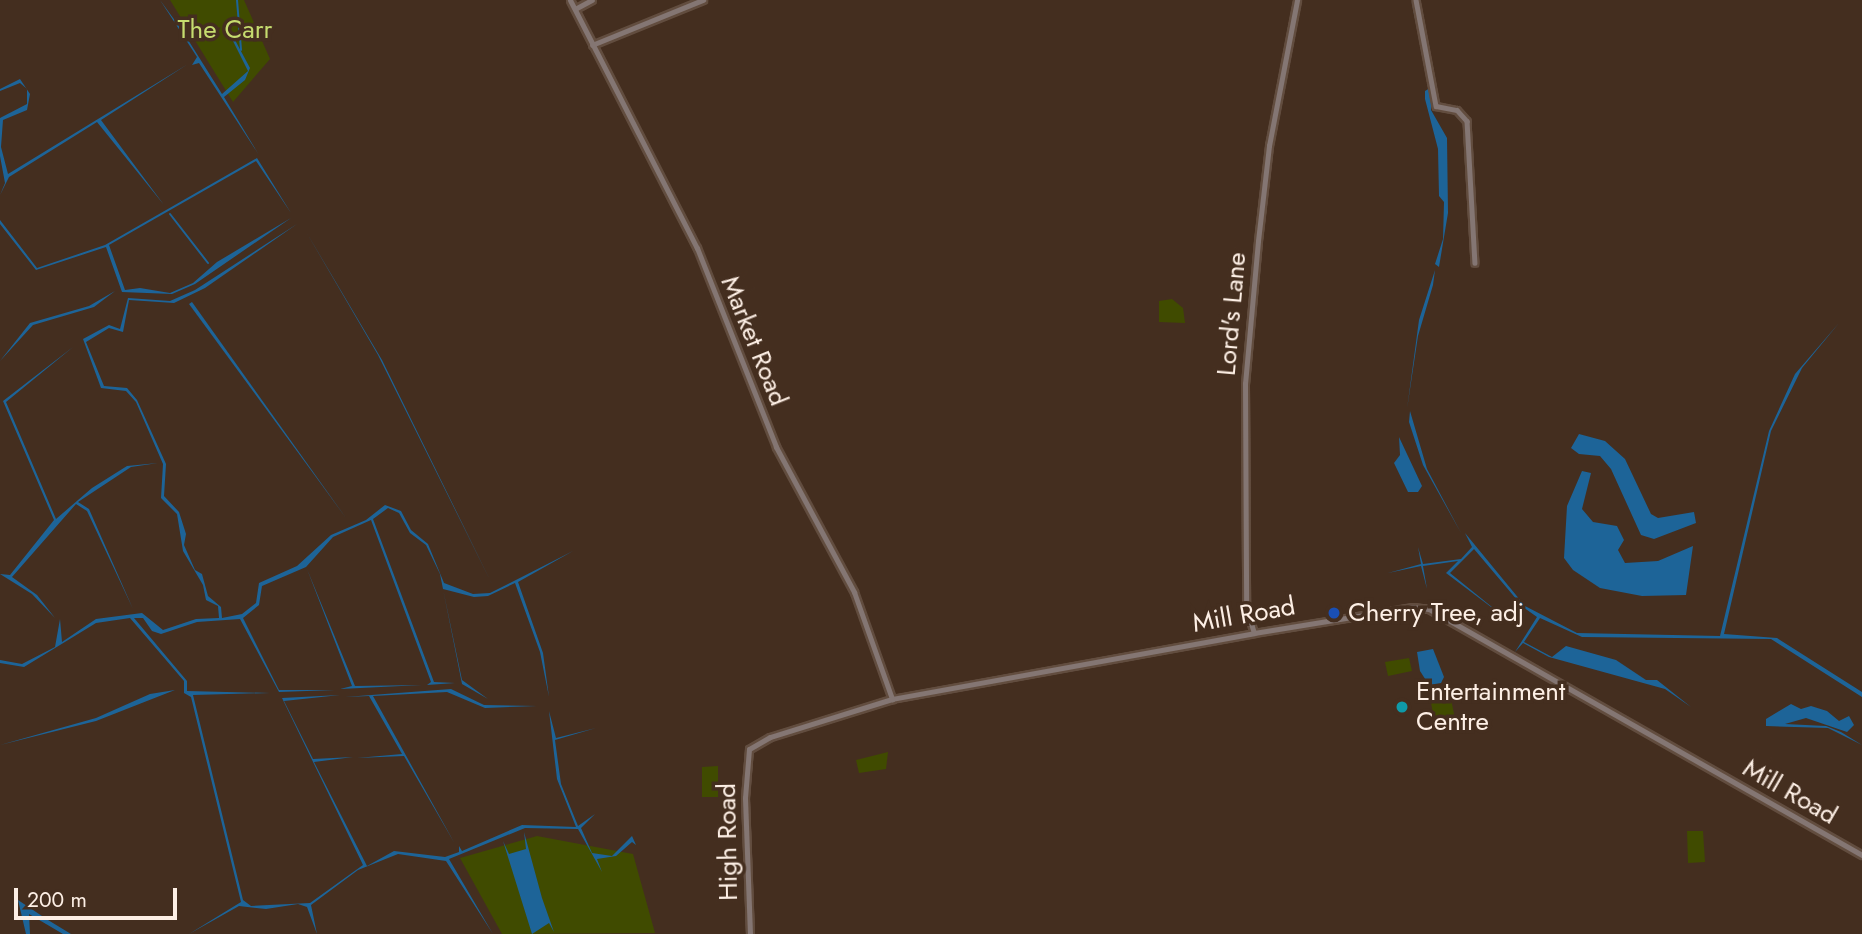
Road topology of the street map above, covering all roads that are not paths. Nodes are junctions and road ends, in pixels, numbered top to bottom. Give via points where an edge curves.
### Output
1 (570, 0) edge
2 (593, 0) edge
3 (703, 0) edge
4 (1297, 0) edge
5 (1416, 0) edge
6 (575, 9) junction
7 (592, 45) junction
8 (1258, 241) joint
9 (1475, 263) dead end
10 (1254, 633) junction
11 (892, 699) junction
12 (749, 749) joint
13 (1862, 855) edge
14 (750, 934) edge

1 - 6 street, Market Road
2 - 6 street
3 - 7 street
4 - 8 street, Lord's Lane via 1269,146
5 - 9 street via 1436,106 1457,110 1467,121
6 - 7 street, Market Road
7 - 11 street, Market Road via 697,248 776,447 854,592
8 - 10 street, Lord's Lane via 1245,383 1246,607
10 - 11 street, Mill Road
10 - 13 street, Mill Road via 1413,607 1429,609
11 - 12 street, Mill Road via 770,737
12 - 14 street, High Road via 745,797

